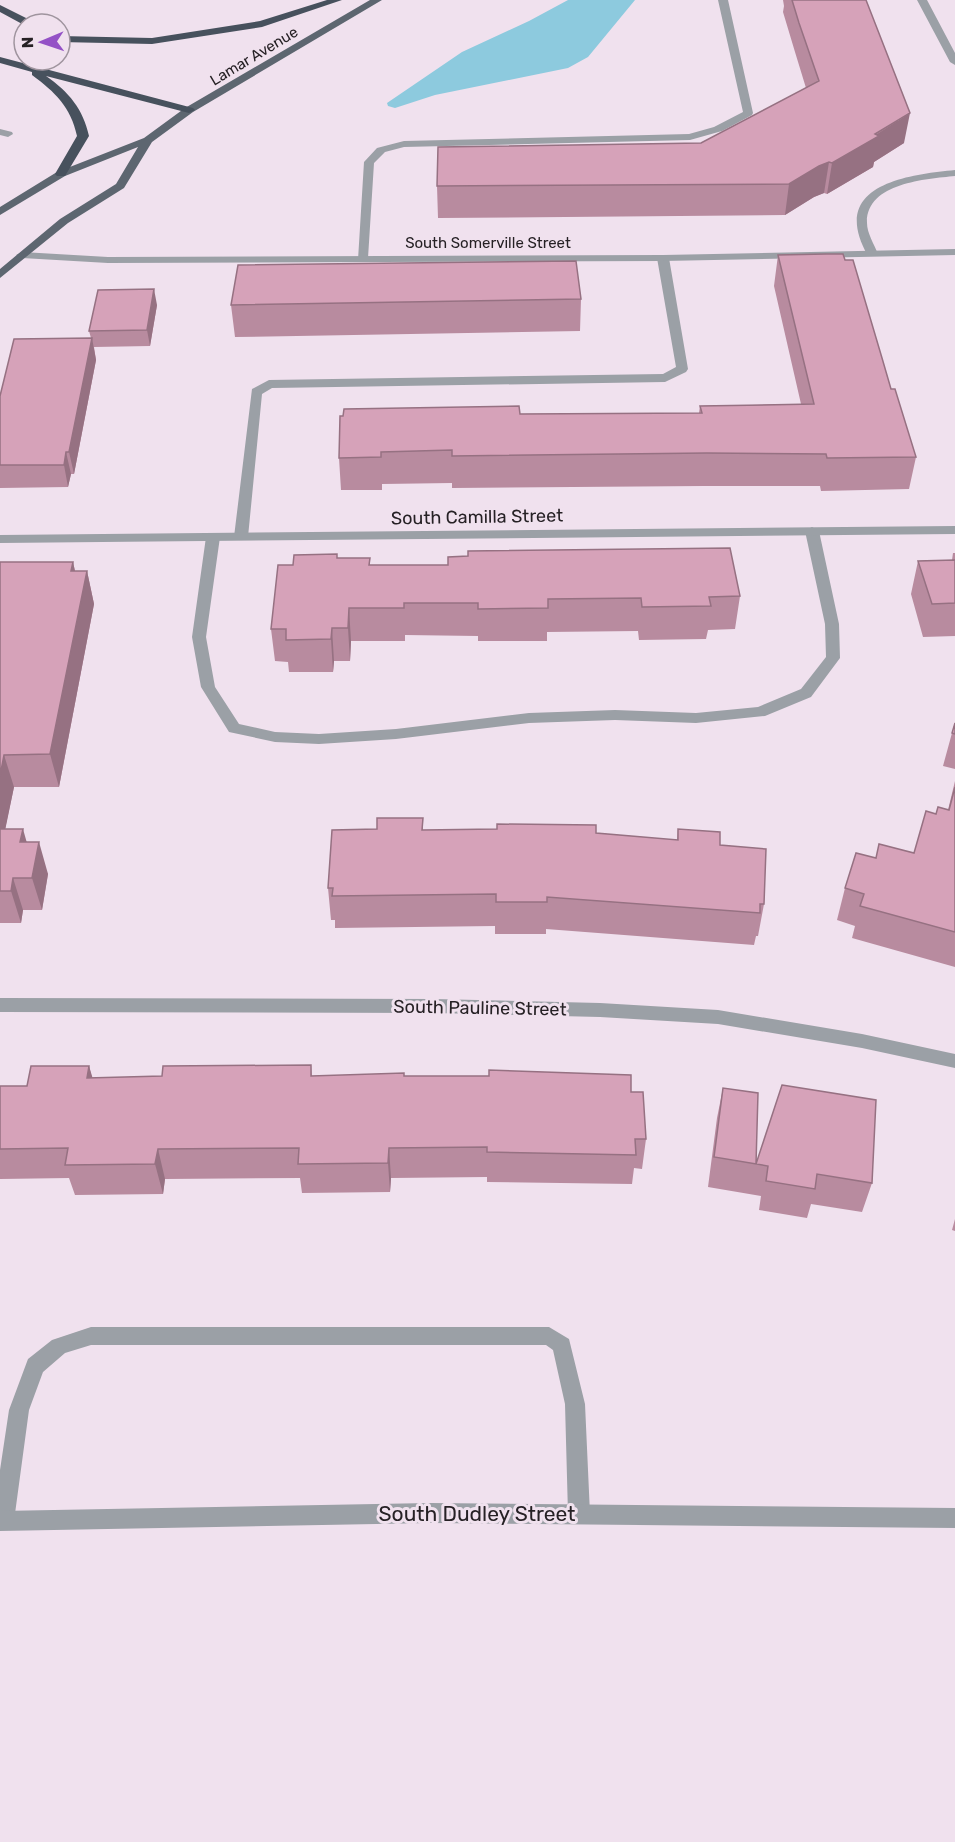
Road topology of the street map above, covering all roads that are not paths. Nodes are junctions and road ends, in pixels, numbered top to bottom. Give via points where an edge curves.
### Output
1 (337, 0) edge
2 (377, 0) edge
3 (723, 0) edge
4 (922, 0) edge
5 (72, 39) edge
6 (955, 61) edge
7 (34, 72) edge
8 (49, 72) edge
9 (189, 110) junction
10 (148, 140) junction
11 (955, 173) edge
12 (61, 174) junction
13 (0, 212) edge
14 (955, 252) edge
15 (872, 254) junction
16 (22, 255) junction
17 (362, 258) junction
18 (663, 258) junction
19 (0, 275) edge
20 (955, 530) edge
21 (812, 531) junction
22 (213, 537) junction
23 (241, 537) junction
24 (0, 539) edge
25 (0, 1005) edge
26 (955, 1061) edge
27 (579, 1514) junction
28 (955, 1518) edge
29 (1, 1521) edge

1 - 5 highway via 262,24 152,41
2 - 9 main road, Lamar Avenue
3 - 17 street via 748,112 718,129 690,136 404,144 381,150 369,162
4 - 6 street
7 - 12 highway via 73,104 80,119 83,136
8 - 9 highway
9 - 10 main road, Lamar Avenue
10 - 12 main road
10 - 16 main road via 120,186 64,221
11 - 15 street via 915,177 884,188 866,202 861,222
12 - 13 main road
14 - 15 street, South Somerville Street
15 - 18 street, South Somerville Street
16 - 17 street, South Somerville Street via 108,260
16 - 19 main road
17 - 18 street, South Somerville Street
18 - 23 street via 682,369 665,378 270,384 256,392
20 - 21 street, South Camilla Street
21 - 22 street via 832,624 833,658 807,693 760,712 696,718 529,718 319,739 275,737 234,728 208,687 199,637
21 - 23 street, South Camilla Street
22 - 23 street, South Camilla Street
22 - 24 street, South Camilla Street
25 - 26 street, South Pauline Street via 600,1010 718,1017
27 - 28 street, South Dudley Street
27 - 29 street, South Dudley Street via 430,1512
27 - 29 street via 575,1404 562,1345 549,1336 91,1336 59,1346 35,1366 19,1410

